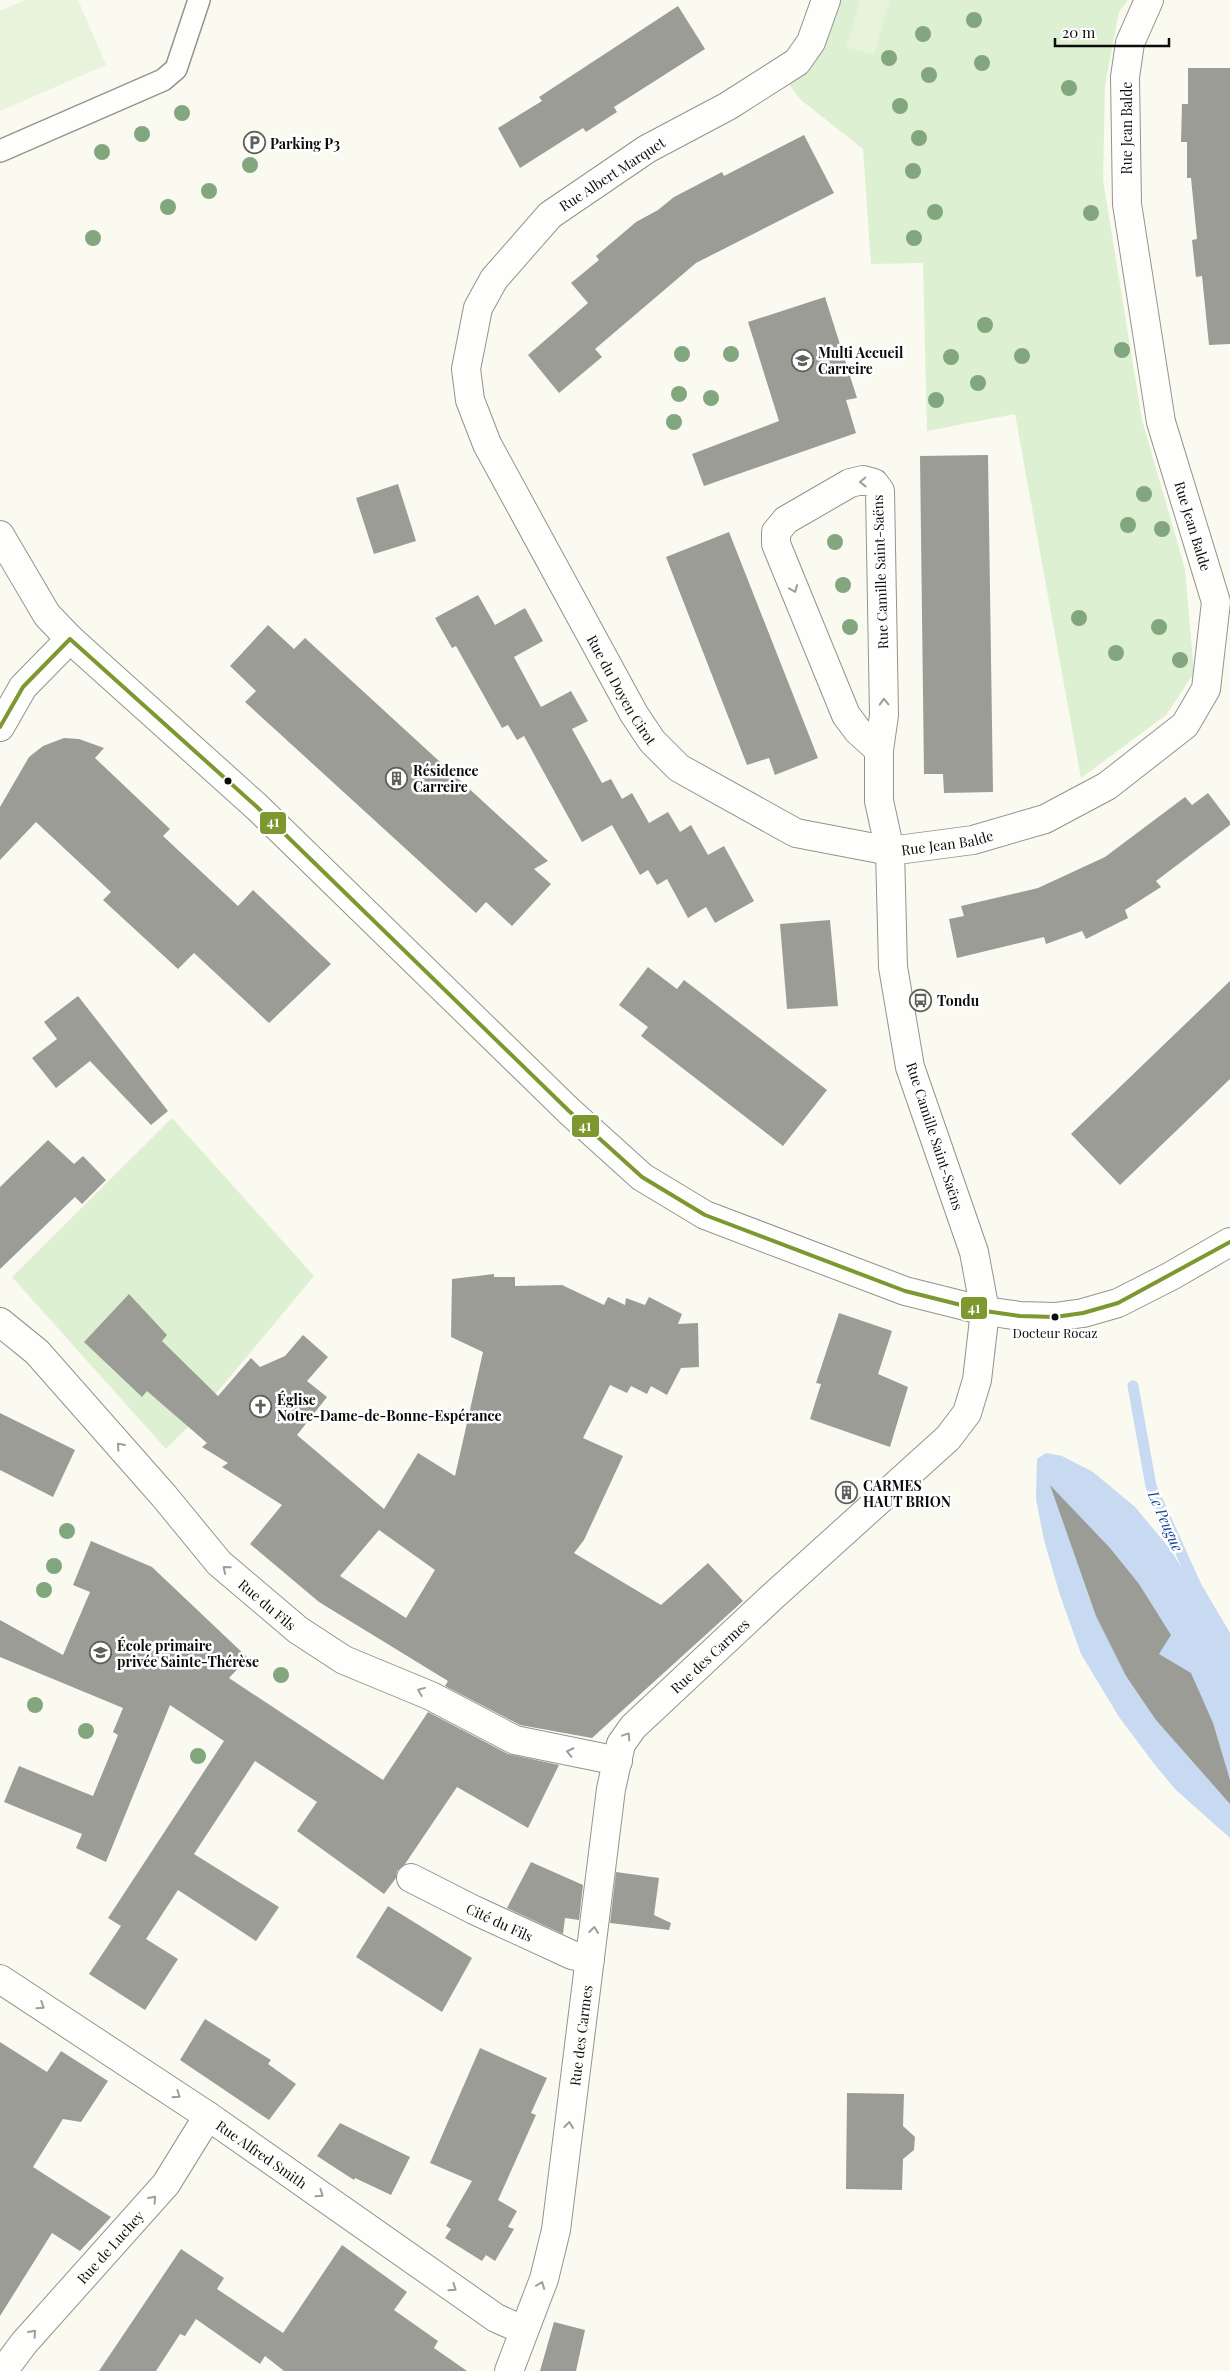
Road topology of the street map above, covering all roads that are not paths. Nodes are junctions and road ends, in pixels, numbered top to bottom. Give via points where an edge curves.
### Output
1 (198, 0) edge
2 (826, 0) edge
3 (1149, 0) edge
4 (0, 151) edge
5 (470, 400) joint
6 (0, 536) edge
7 (70, 639) junction
8 (0, 727) edge
9 (879, 750) junction
10 (890, 851) junction
11 (1230, 1242) edge
12 (985, 1311) junction
13 (0, 1322) edge
14 (618, 1761) junction
15 (412, 1878) dead end
16 (590, 1959) junction
17 (0, 1980) edge
18 (208, 2116) junction
19 (523, 2330) junction
20 (3, 2371) edge
21 (509, 2371) edge

1 - 4 lane via 176,69 163,80
2 - 5 street, Rue Albert Marquet via 812,42 797,62 728,106 647,149 590,187 550,215 513,255 494,279 478,308 466,368
3 - 10 street, Rue Jean Balde via 1130,43 1125,77 1127,204 1161,422 1216,602 1206,689 1185,725 1107,786 1045,819 973,840
5 - 10 street, Rue du Doyen Cirot via 487,444 652,742 679,768 796,832
6 - 7 street via 47,615
7 - 8 street via 24,686
7 - 12 street via 257,807 569,1112 642,1177 704,1215 905,1291
9 -> 9 street, Rue Camille Saint-Saëns via 884,715 880,491 874,483 863,480 850,483 786,520 776,532 776,544 846,716
9 - 10 street, Rue Camille Saint-Saëns via 879,801
10 - 12 street, Rue Camille Saint-Saëns via 892,967 910,1067 974,1252
11 - 12 street via 1118,1303 1083,1313 1055,1317
14 -> 12 street, Rue des Carmes via 622,1744 632,1727 948,1438 967,1413 977,1380
14 -> 13 street, Rue du Fils via 515,1740 431,1696 344,1660 298,1630 219,1563 37,1352
16 -> 14 street, Rue des Carmes via 611,1789
15 - 16 street, Cité du Fils via 572,1955
19 -> 16 street, Rue des Carmes via 544,2279 556,2230
17 -> 18 street, Rue Alfred Smith
18 -> 19 street, Rue Alfred Smith via 496,2318
20 -> 18 street, Rue de Luchey via 24,2343 166,2184
19 - 21 street, Rue des Carmes

